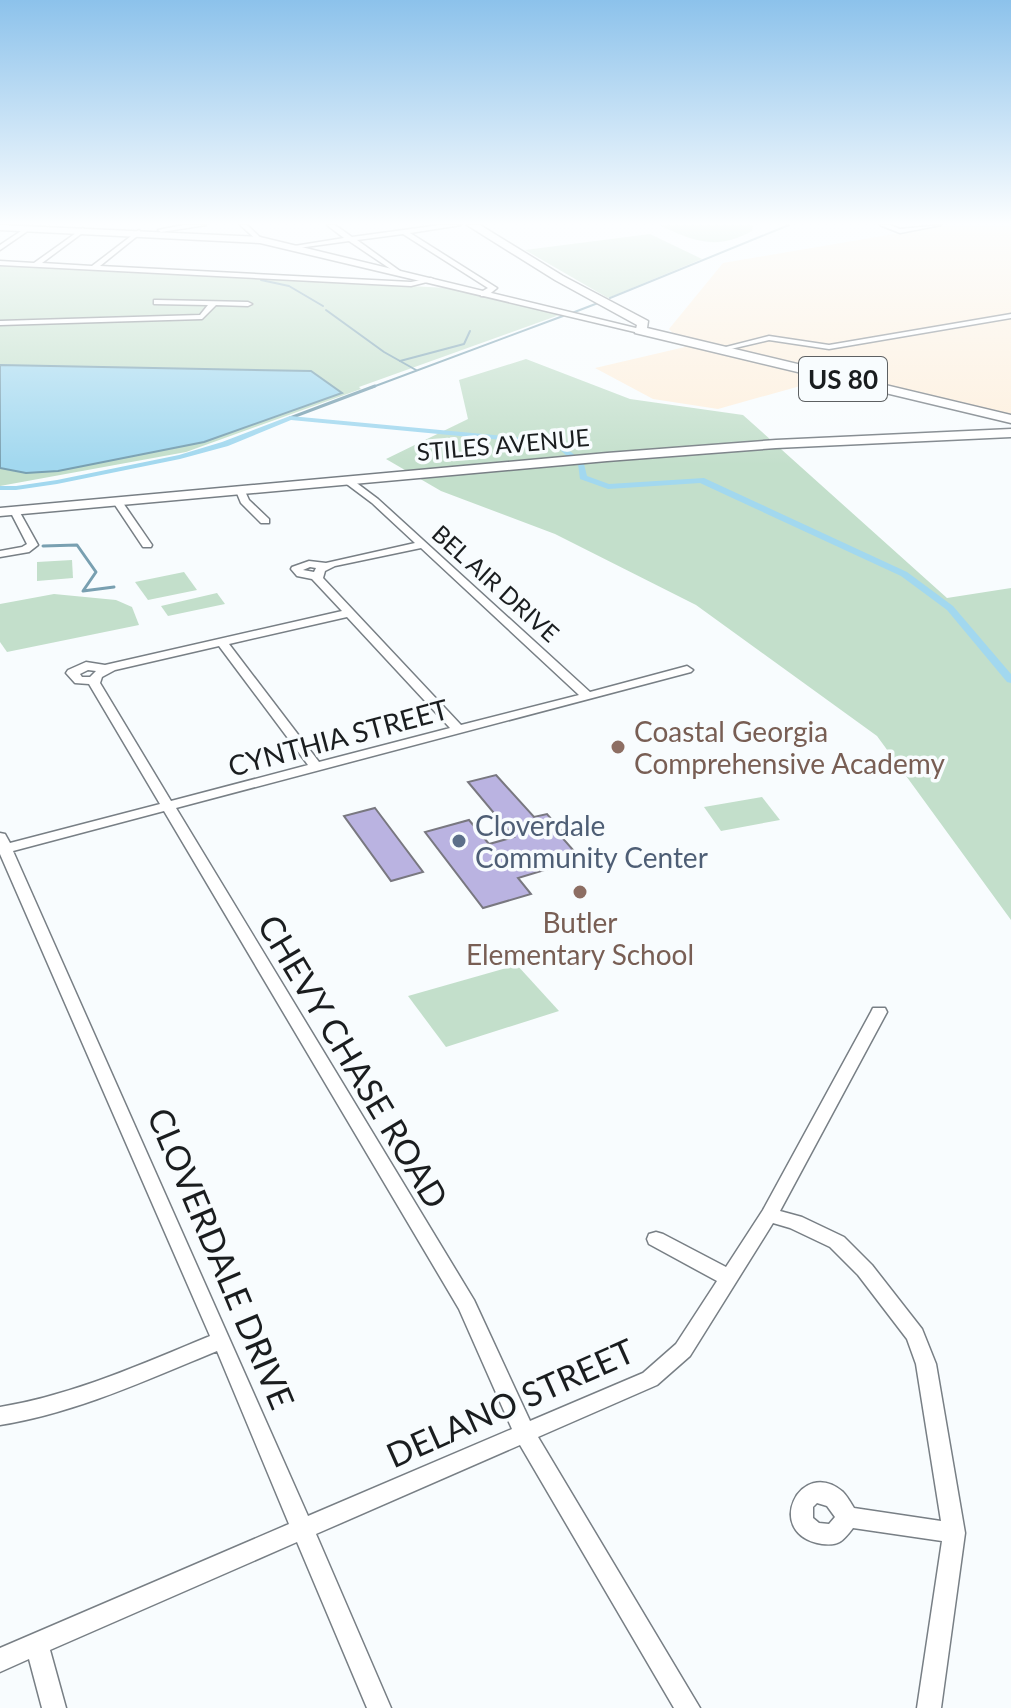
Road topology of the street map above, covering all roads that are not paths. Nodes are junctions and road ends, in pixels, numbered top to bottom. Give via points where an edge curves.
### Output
1 (213, 305) edge
2 (530, 305) edge
3 (608, 305) edge
4 (616, 305) edge
5 (1011, 316) edge
6 (0, 323) edge
7 (639, 330) junction
8 (676, 339) junction
9 (722, 349) junction
10 (1011, 419) edge
11 (1011, 433) edge
12 (354, 480) junction
13 (241, 491) junction
14 (118, 502) junction
15 (8, 512) edge
16 (265, 521) dead end
17 (147, 545) dead end
18 (422, 545) junction
19 (0, 554) edge
20 (326, 566) junction
21 (317, 576) junction
22 (350, 613) junction
23 (222, 642) junction
24 (687, 670) dead end
25 (588, 696) junction
26 (459, 731) junction
27 (316, 767) junction
28 (166, 807) junction
29 (2, 845) edge
30 (879, 1012) dead end
31 (769, 1215) junction
32 (656, 1239) dead end
33 (727, 1277) junction
34 (222, 1340) junction
35 (0, 1416) edge
36 (525, 1434) junction
37 (848, 1517) dead end
38 (301, 1530) junction
39 (954, 1533) junction
40 (37, 1644) junction
41 (0, 1660) edge
42 (54, 1708) edge
43 (379, 1708) edge
44 (688, 1708) edge
45 (929, 1708) edge

1 - 6 street via 202,317
2 - 7 street
3 - 7 main road, US 80 via 644,324
4 - 8 main road, US 80
5 - 9 street via 829,347 769,338
7 - 8 main road, US 80
8 - 9 main road, US 80
9 - 10 main road, US 80
11 - 12 street, STILES AVENUE via 776,444
12 - 13 street, STILES AVENUE
12 - 18 street, BEL AIR DRIVE
13 - 14 street, STILES AVENUE
13 - 16 street
14 - 15 street, STILES AVENUE
14 - 17 street
15 - 19 street via 33,543
18 - 20 street
18 - 25 street, BEL AIR DRIVE
20 - 21 street
20 - 21 street via 296,569
21 - 22 street
22 - 23 street, CHEVY CHASE ROAD
22 - 26 street
23 - 27 street
23 - 28 street, CHEVY CHASE ROAD via 100,675
24 - 25 street, CYNTHIA STREET
25 - 26 street, CYNTHIA STREET
26 - 27 street, CYNTHIA STREET
27 - 28 street, CYNTHIA STREET
28 - 29 street, CYNTHIA STREET
28 - 36 street, CHEVY CHASE ROAD via 467,1306
29 - 34 street, CLOVERDALE DRIVE
30 - 31 street, DELANO STREET
31 - 33 street, DELANO STREET
31 - 39 street via 837,1242 915,1335 926,1364
32 - 33 street
33 - 36 street, DELANO STREET via 683,1350 650,1379
34 - 35 street via 125,1380
34 - 38 street, CLOVERDALE DRIVE
36 - 38 street, DELANO STREET
36 - 44 street, CHEVY CHASE ROAD
37 - 39 street
38 - 40 street, DELANO STREET
38 - 43 street, CLOVERDALE DRIVE
39 - 45 street
40 - 41 street, DELANO STREET
40 - 42 street

